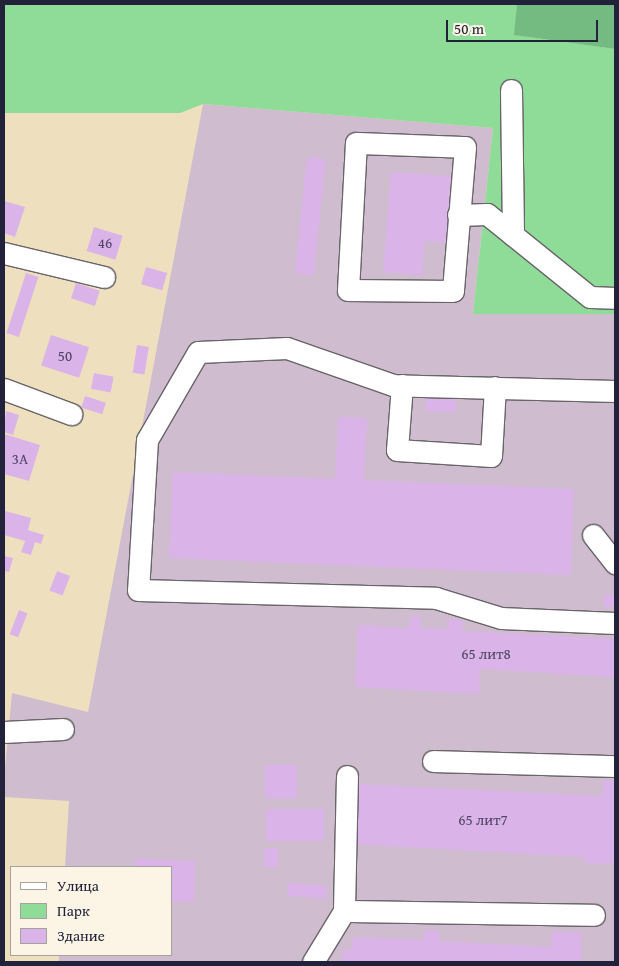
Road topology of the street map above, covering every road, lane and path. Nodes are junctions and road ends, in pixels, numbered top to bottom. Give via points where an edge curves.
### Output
1 (510, 90) dead end
2 (458, 216) junction
3 (513, 235) junction
4 (4, 253) edge
5 (104, 277) dead end
6 (615, 298) edge
7 (402, 385) junction
8 (495, 388) junction
9 (4, 390) edge
10 (615, 391) edge
11 (71, 414) dead end
12 (593, 535) dead end
13 (615, 563) edge
14 (615, 623) edge
15 (63, 728) dead end
16 (4, 732) edge
17 (432, 761) dead end
18 (615, 766) edge
19 (346, 776) dead end
20 (344, 911) junction
21 (594, 915) dead end
22 (313, 962) edge

1 - 3 street
2 - 2 street via 465,147 356,144 348,290 453,291
2 - 3 street via 487,214
3 - 6 street via 590,297
4 - 5 street
7 - 8 street
7 - 8 street via 397,450 491,456
7 - 14 street via 287,348 198,352 147,440 138,590 436,598 501,618
8 - 10 street
9 - 11 street
12 - 13 street
15 - 16 street
17 - 18 street
19 - 20 street
20 - 21 street
20 - 22 street

